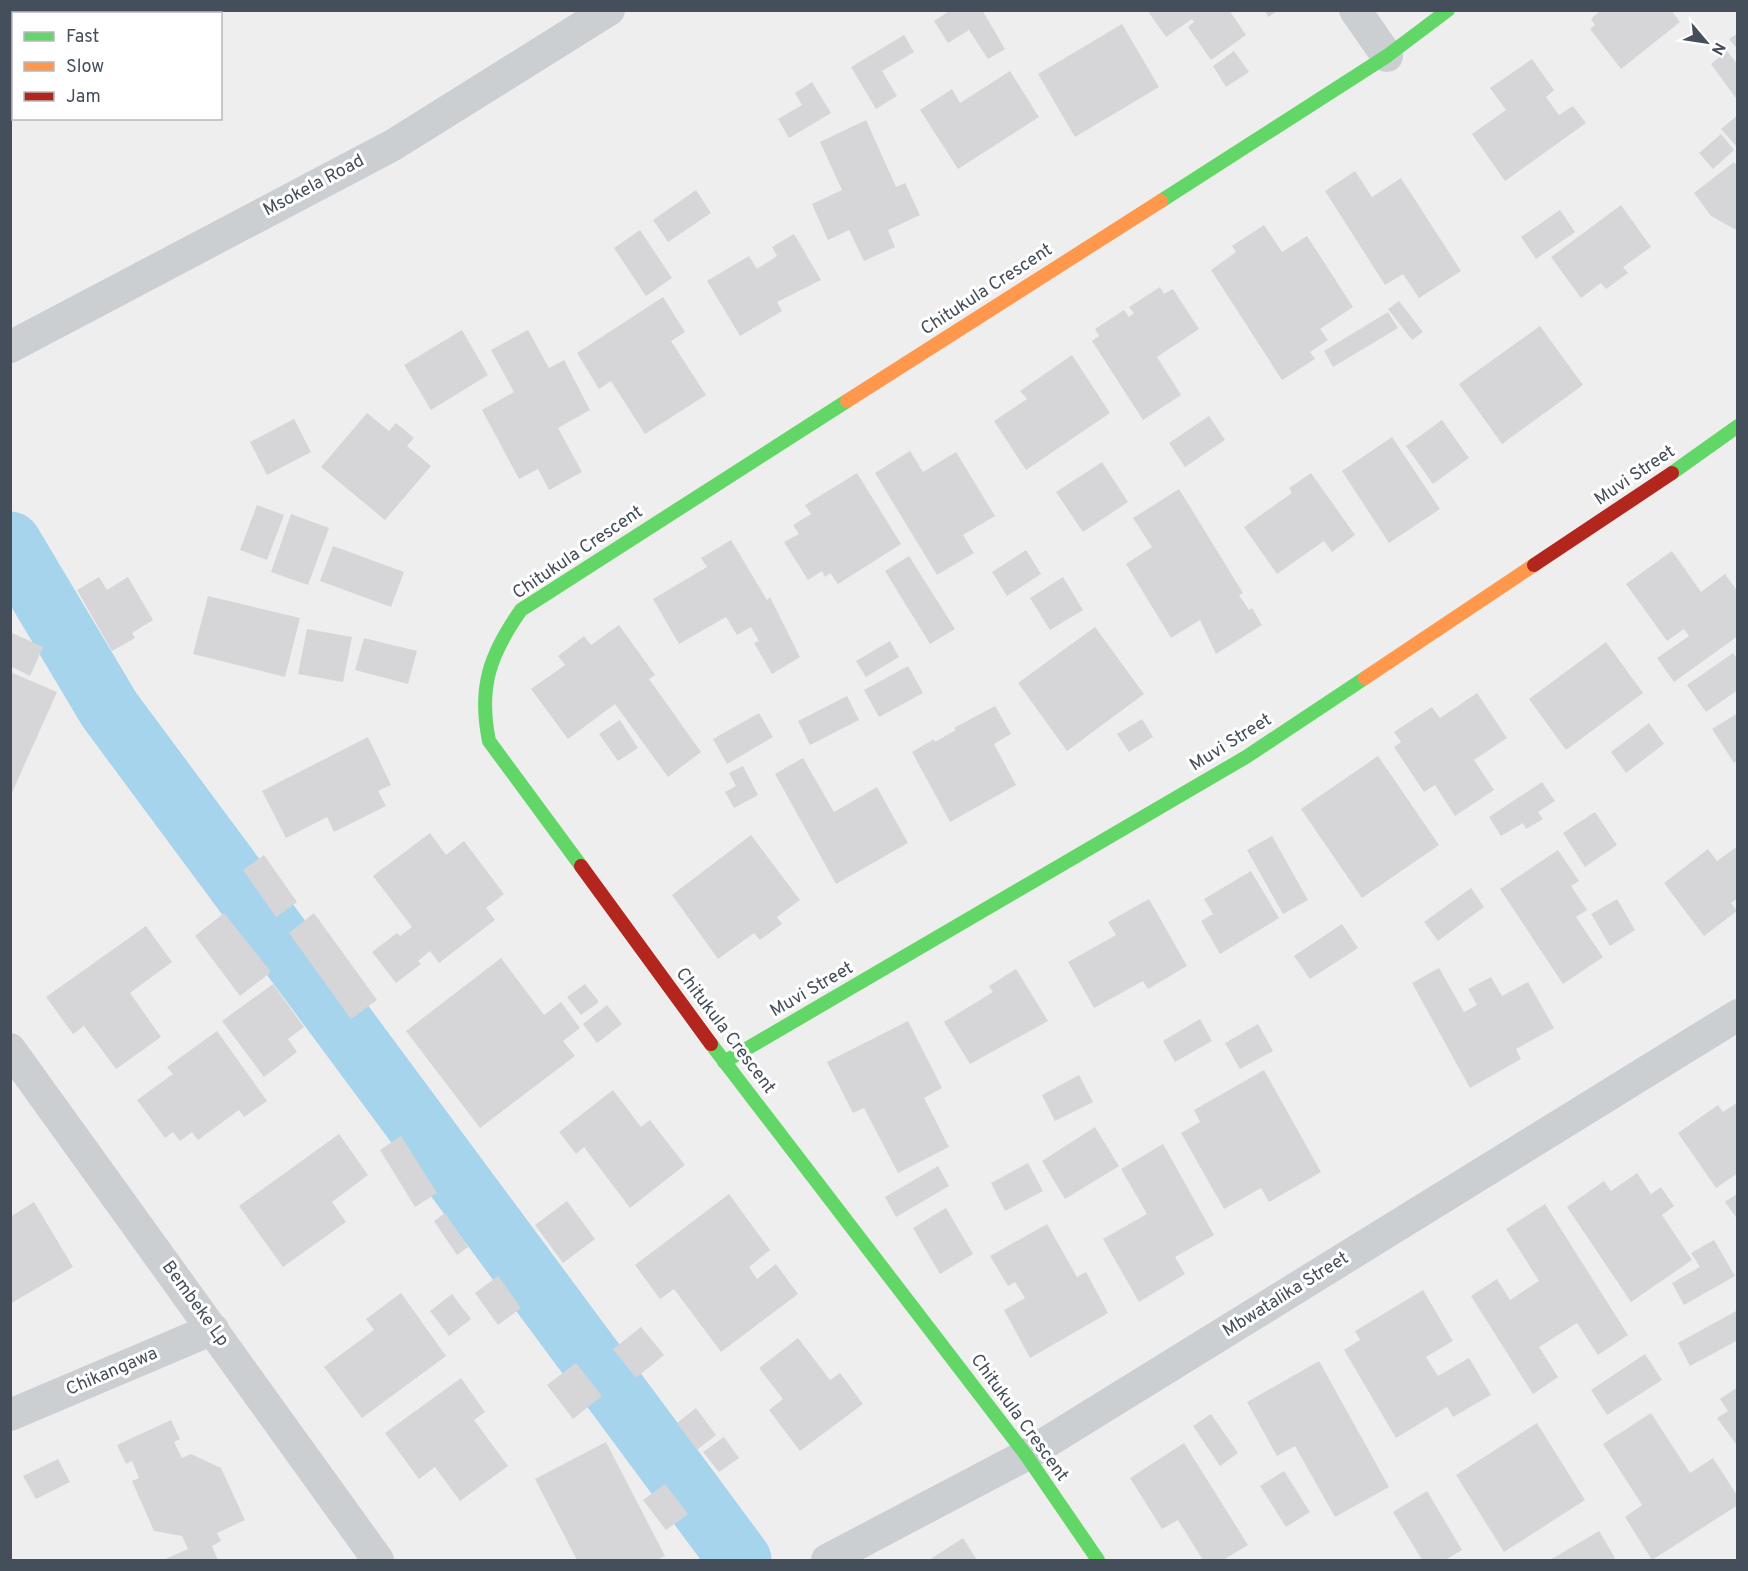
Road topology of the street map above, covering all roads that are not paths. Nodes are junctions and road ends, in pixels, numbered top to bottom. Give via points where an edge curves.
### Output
1 (609, 10) edge
2 (1355, 10) edge
3 (1448, 10) edge
4 (1387, 56) junction
5 (10, 347) edge
6 (1737, 426) edge
7 (1737, 1015) edge
8 (10, 1049) edge
9 (724, 1062) junction
10 (213, 1329) junction
11 (10, 1415) edge
12 (1026, 1455) junction
13 (378, 1560) edge
14 (827, 1560) edge
15 (1098, 1560) edge

1 - 5 street, Msokela Road via 393,145
2 - 4 street
3 - 4 street, Chitukula Crescent
4 - 9 street, Chitukula Crescent via 520,610 504,632 483,688 482,714 489,741
6 - 9 street, Muvi Street via 1246,757
7 - 12 street, Mbwatalika Street
8 - 10 street, Bembeke Lp
9 - 12 street, Chitukula Crescent
10 - 11 street, Chikangawa
10 - 13 street, Bembeke Lp
12 - 14 street, Mbwatalika Street
12 - 15 street, Chitukula Crescent

